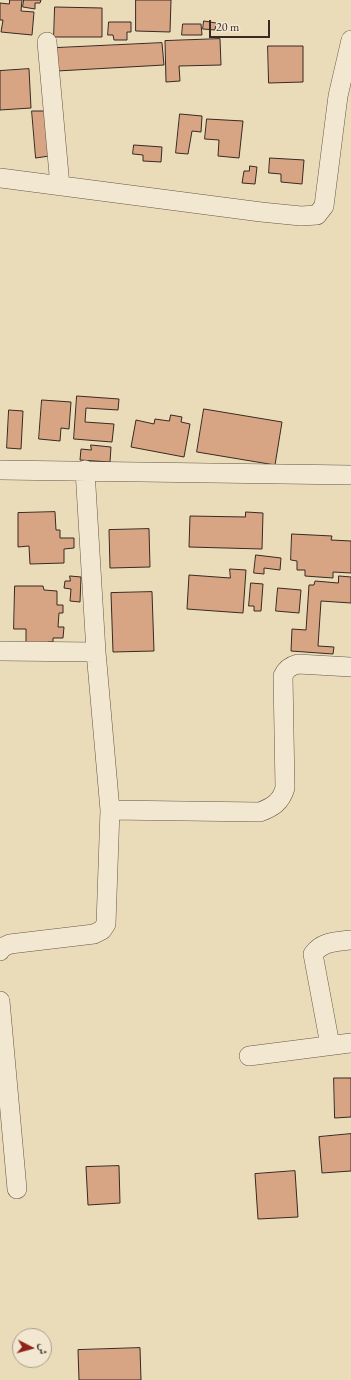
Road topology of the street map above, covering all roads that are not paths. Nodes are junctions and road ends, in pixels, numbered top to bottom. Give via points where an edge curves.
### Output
1 (351, 40) edge
2 (47, 42) dead end
3 (0, 178) edge
4 (60, 186) junction
5 (0, 470) edge
6 (85, 470) junction
7 (351, 475) edge
8 (0, 651) edge
9 (96, 652) junction
10 (351, 667) edge
11 (110, 810) junction
12 (351, 940) edge
13 (0, 951) edge
14 (0, 1002) edge
15 (351, 1043) edge
16 (330, 1045) junction
17 (249, 1056) dead end
18 (17, 1189) dead end

1 - 4 street via 338,96 324,206 317,215 261,212
2 - 4 street
3 - 4 street
5 - 6 street
6 - 7 street
6 - 9 street
8 - 9 street
9 - 11 street
10 - 11 street via 298,664 286,670 283,676 285,788 281,799 271,808 260,812
11 - 13 street via 106,924 102,930 94,934 10,944
12 - 16 street via 318,946 313,954
14 - 18 street
15 - 16 street
16 - 17 street

